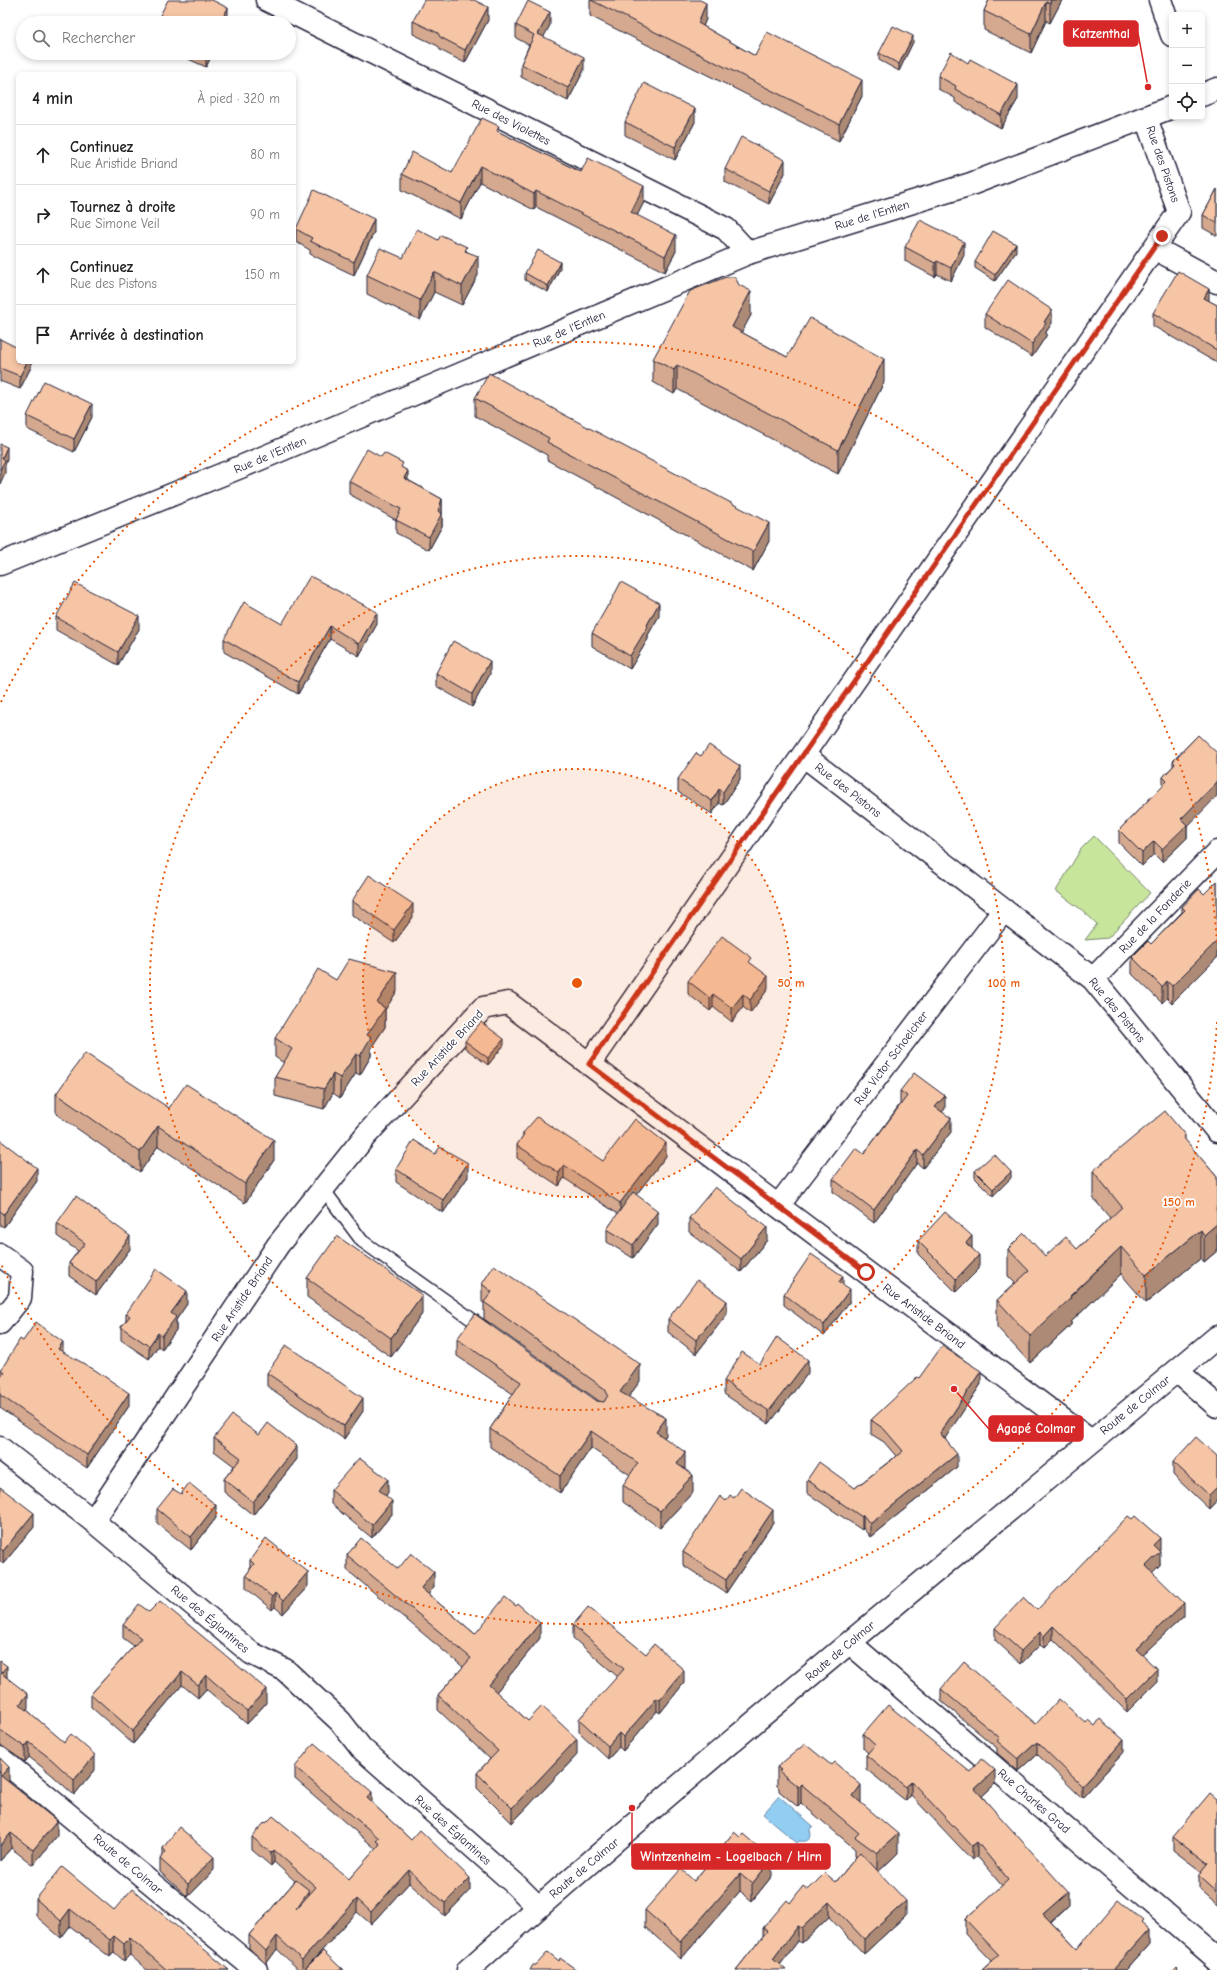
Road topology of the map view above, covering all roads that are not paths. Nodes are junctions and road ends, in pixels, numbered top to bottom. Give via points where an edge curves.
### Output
1 (267, 0) edge
2 (1160, 0) edge
3 (1169, 26) edge
4 (1217, 89) edge
5 (1205, 94) edge
6 (1169, 108) edge
7 (1146, 118) junction
8 (1154, 248) junction
9 (748, 253) junction
10 (1217, 282) edge
11 (0, 564) edge
12 (803, 755) junction
13 (1217, 852) edge
14 (1004, 910) junction
15 (1093, 979) junction
16 (589, 1064) junction
17 (1217, 1131) edge
18 (324, 1189) junction
19 (778, 1206) junction
20 (0, 1255) edge
21 (0, 1323) edge
22 (491, 1334) edge
23 (1217, 1337) edge
24 (1177, 1371) junction
25 (1217, 1406) edge
26 (1091, 1441) junction
27 (0, 1448) edge
28 (93, 1521) junction
29 (850, 1643) junction
30 (0, 1758) edge
31 (538, 1907) junction
32 (1217, 1959) edge
33 (256, 1970) edge
34 (468, 1970) edge

1 - 9 street, Rue des Violettes via 726,229
2 - 3 street
4 - 5 street
6 - 7 street, Rue de l'Entlen
7 - 8 street, Rue des Pistons via 1179,212
7 - 9 street, Rue de l'Entlen via 971,184
8 - 10 street
8 - 12 street, Rue des Pistons
9 - 11 street, Rue de l'Entlen via 222,475
12 - 14 street, Rue des Pistons
12 - 16 street
13 - 15 street, Rue de la Fonderie
14 - 15 street, Rue des Pistons
14 - 19 street, Rue Victor Schoelcher
15 - 17 street, Rue des Pistons
16 - 18 street, Rue Aristide Briand via 508,1003 483,1008 366,1135
16 - 19 street, Rue Aristide Briand
18 - 22 lane via 362,1241
18 - 28 street, Rue Aristide Briand via 278,1245
19 - 26 street, Rue Aristide Briand
20 - 21 street via 22,1271 20,1298
23 - 24 street, Route de Colmar
24 - 25 street
24 - 26 street, Route de Colmar
26 - 29 street, Route de Colmar
27 - 28 street, Rue des Églantines
28 - 31 street, Rue des Églantines via 251,1653 285,1670 340,1721 361,1748
29 - 31 street, Route de Colmar
29 - 32 street, Rue Charles Grad
30 - 33 street, Route de Colmar
31 - 34 street, Route de Colmar

